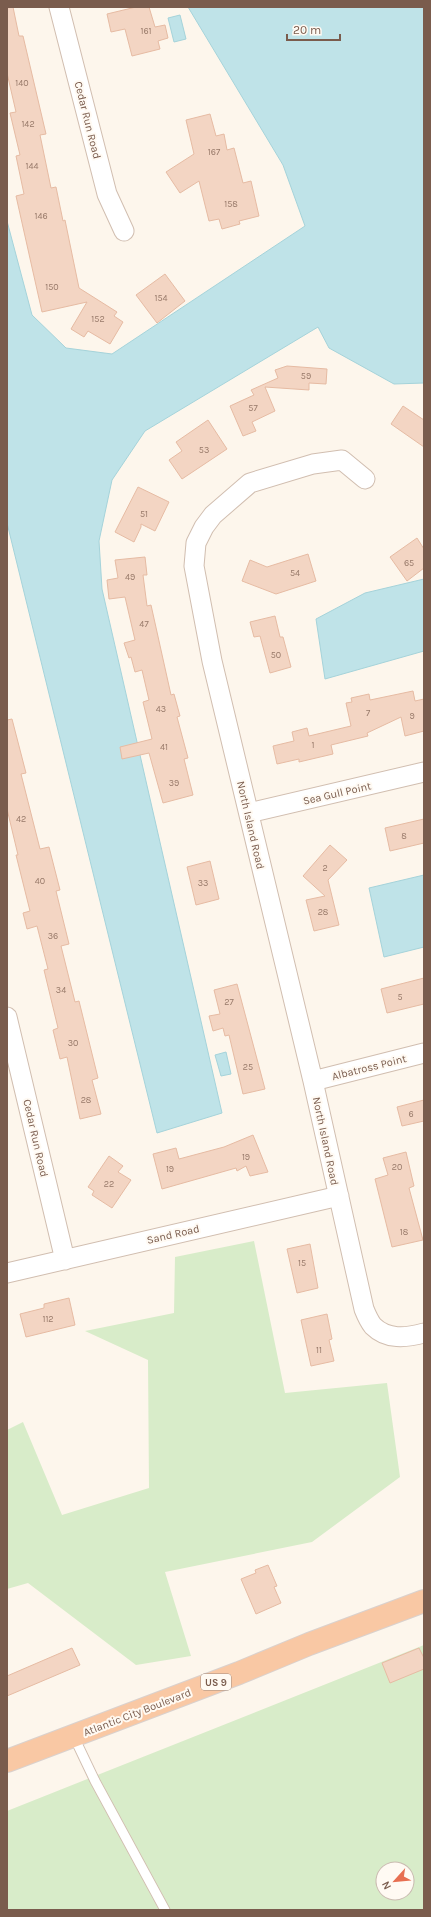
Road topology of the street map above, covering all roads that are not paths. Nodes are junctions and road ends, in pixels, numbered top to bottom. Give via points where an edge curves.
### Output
1 (59, 7) edge
2 (124, 230) dead end
3 (365, 479) dead end
4 (424, 772) edge
5 (249, 813) junction
6 (7, 1017) edge
7 (424, 1053) edge
8 (313, 1081) junction
9 (339, 1196) junction
10 (65, 1260) junction
11 (7, 1273) edge
12 (424, 1333) edge
13 (424, 1602) edge
14 (74, 1737) junction
15 (7, 1762) edge
16 (164, 1910) edge

1 - 2 street, Cedar Run Road via 107,194
3 - 5 street, North Island Road via 342,460 313,464 250,483 213,514 196,543 194,566 212,661
4 - 5 street, Sea Gull Point
5 - 8 street, North Island Road
6 - 10 street, Cedar Run Road
7 - 8 street, Albatross Point
8 - 9 street, North Island Road
9 - 10 street, Sand Road
9 - 12 street, North Island Road via 364,1309 372,1325 387,1336
10 - 11 street, Sand Road
13 - 14 highway, Atlantic City Boulevard / US 9 via 309,1644
14 - 15 highway, Atlantic City Boulevard / US 9
14 - 16 lane

